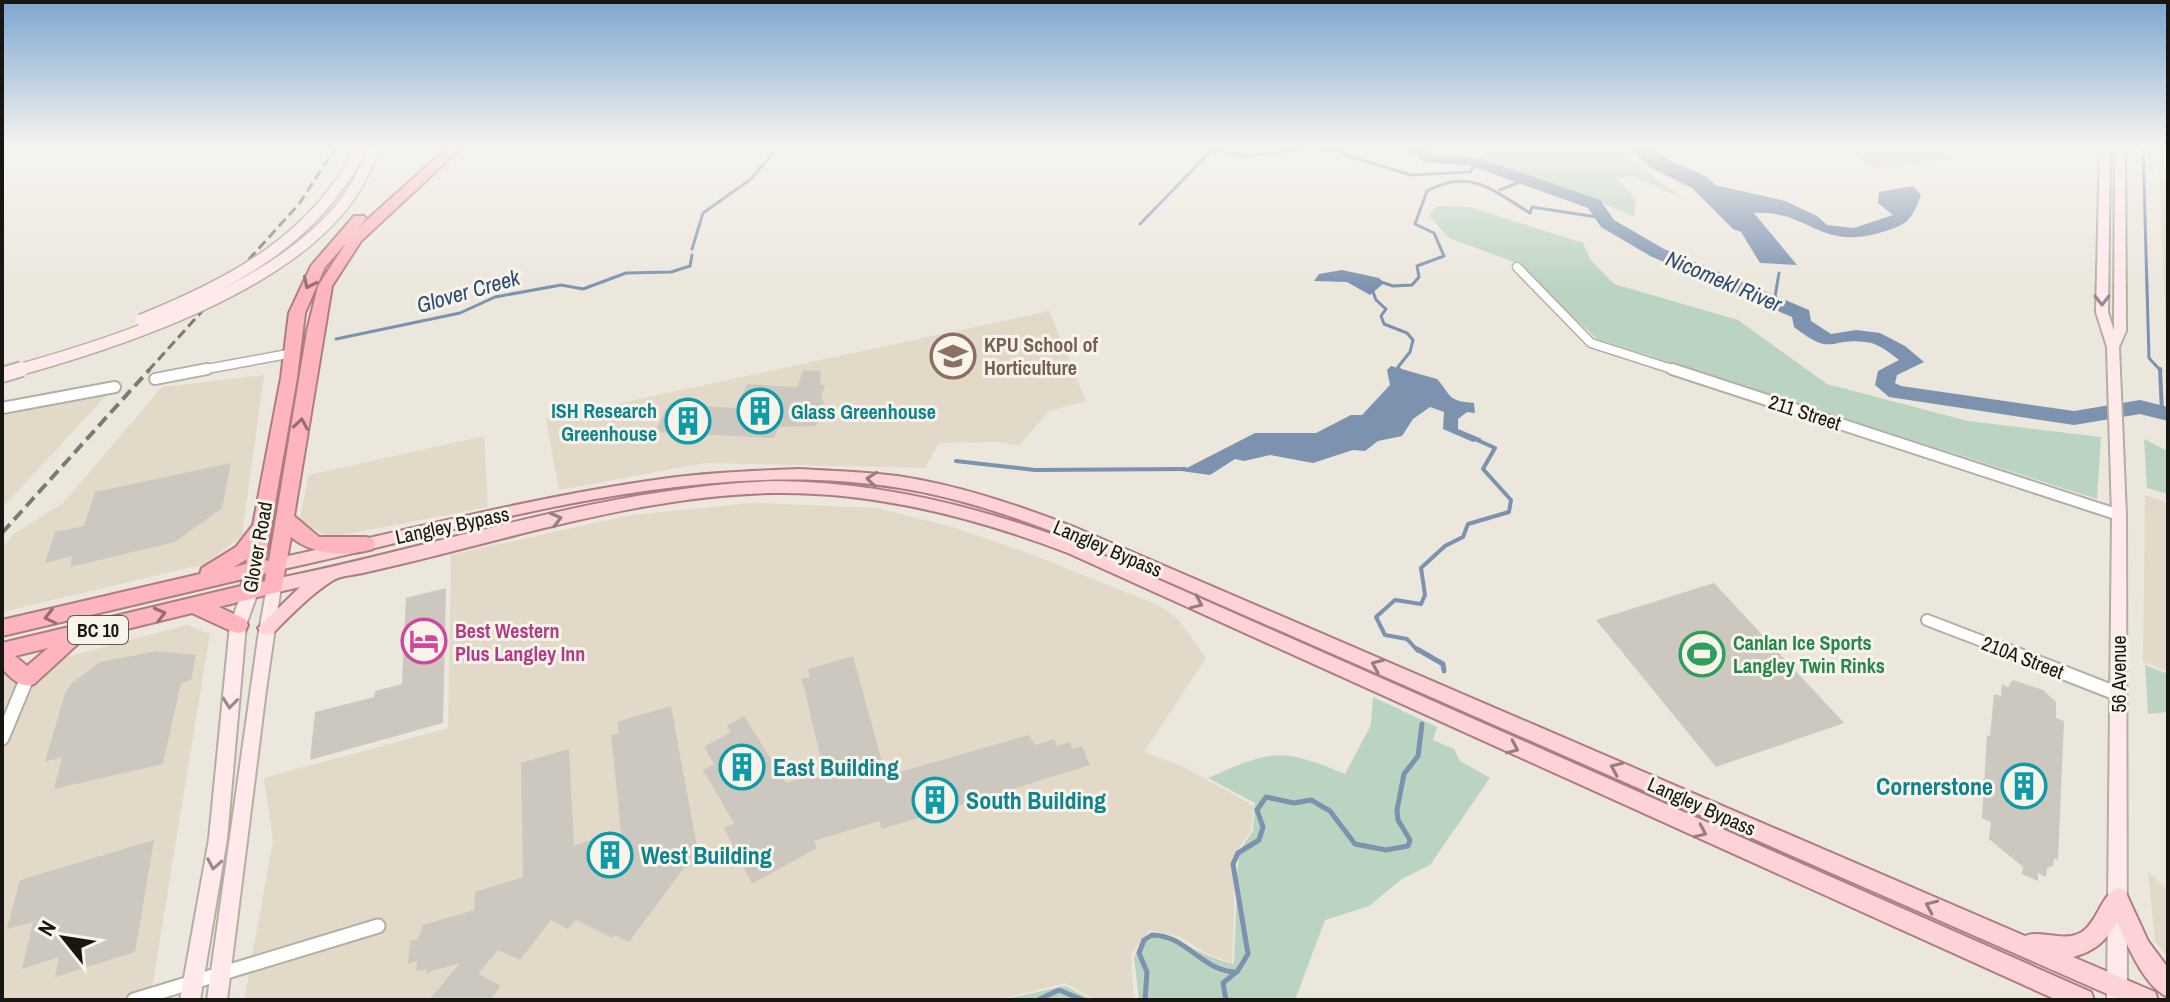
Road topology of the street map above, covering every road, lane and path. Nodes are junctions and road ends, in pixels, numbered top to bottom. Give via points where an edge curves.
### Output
1 (336, 194) edge
2 (351, 194) edge
3 (388, 194) edge
4 (405, 194) edge
5 (2104, 194) edge
6 (2120, 194) edge
7 (2103, 251) junction
8 (2121, 260) junction
9 (1517, 267) dead end
10 (2113, 347) junction
11 (293, 353) junction
12 (2, 365) edge
13 (2, 375) edge
14 (155, 379) dead end
15 (115, 387) dead end
16 (2, 408) edge
17 (2119, 515) junction
18 (287, 520) junction
19 (261, 524) junction
20 (366, 544) junction
21 (279, 564) junction
22 (254, 570) junction
23 (344, 570) junction
24 (274, 586) junction
25 (180, 587) junction
26 (250, 592) junction
27 (194, 606) junction
28 (1927, 620) dead end
29 (238, 625) junction
30 (2, 628) edge
31 (267, 628) junction
32 (77, 635) junction
33 (2, 654) edge
34 (27, 678) junction
35 (2118, 694) junction
36 (2, 738) edge
37 (2118, 898) junction
38 (378, 926) dead end
39 (2003, 937) junction
40 (1999, 963) junction
41 (221, 974) junction
42 (2168, 986) edge
43 (192, 991) edge
44 (2117, 994) edge
45 (134, 1000) edge
46 (217, 1000) edge
47 (2052, 1000) edge
48 (2083, 1000) edge
49 (2147, 1000) edge

1 - 12 main road, bridge via 296,234 239,273 151,317
2 - 13 main road, bridge via 279,260 244,281 163,322
3 -> 11 highway, Glover Road via 318,266 297,313
18 -> 4 highway, Glover Road via 325,286 356,238
5 - 7 main road, 56 Avenue
6 - 8 main road, 56 Avenue
7 - 8 main road
7 -> 10 main road, 56 Avenue via 2102,312
8 - 10 main road, 56 Avenue via 2120,331
9 - 17 street, 211 Street via 1591,343
10 - 17 main road, 56 Avenue
11 - 14 street
11 - 19 highway, Glover Road
15 - 16 street
17 - 35 main road, 56 Avenue
18 - 20 highway via 305,542
18 - 21 highway, Glover Road
19 - 22 highway, Glover Road
19 - 25 highway via 232,561
20 - 21 main road, Langley Bypass
39 -> 20 main road, Langley Bypass via 1078,535 943,491 822,475 706,478 554,503
21 - 22 highway, Langley Bypass / BC 10
21 - 24 highway, Glover Road
22 - 25 highway, Langley Bypass / BC 10
22 - 26 highway, Glover Road
23 - 24 main road, Langley Bypass
23 - 31 main road via 308,589
23 -> 40 main road, Langley Bypass via 612,506 700,494 786,487 948,506 1074,549
24 - 26 highway, Langley Bypass / BC 10
24 - 31 main road, Glover Road
25 -> 30 highway, Langley Bypass / BC 10
26 - 27 highway, Langley Bypass / BC 10
26 - 29 main road, Glover Road
27 - 29 highway
32 -> 27 highway, Langley Bypass / BC 10
28 - 35 street, 210A Street
29 -> 43 main road, Glover Road via 223,800
31 - 41 main road, Glover Road
32 - 33 highway, Langley Bypass / BC 10
32 - 34 highway
33 - 34 highway
34 - 36 street
35 - 37 main road, 56 Avenue
37 - 39 main road via 2092,942 2077,947 2034,945
37 - 42 main road via 2140,949
37 - 44 main road, 56 Avenue
38 - 41 street
39 - 44 main road, Langley Bypass
40 - 47 main road
40 - 48 main road, Langley Bypass
41 - 43 street
41 - 46 main road, Glover Road
43 - 45 street
44 - 49 main road, Langley Bypass

